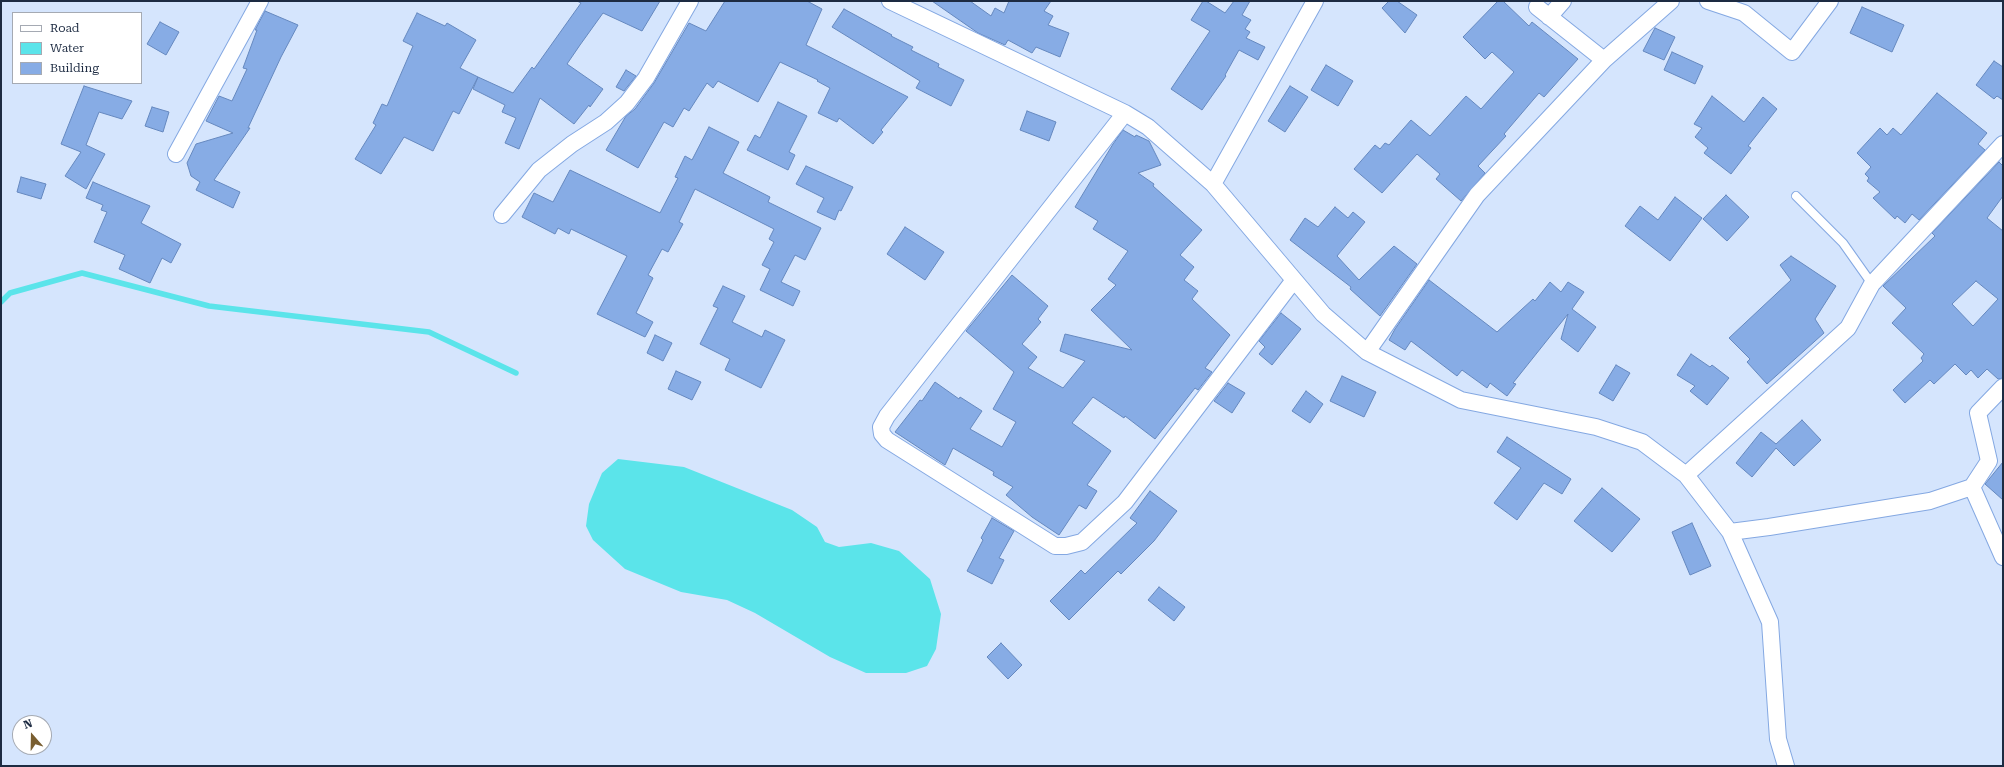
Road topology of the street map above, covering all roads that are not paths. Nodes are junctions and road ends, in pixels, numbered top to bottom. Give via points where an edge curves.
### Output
1 (260, 1) edge
2 (690, 1) edge
3 (890, 1) edge
4 (1315, 1) edge
5 (1563, 1) edge
6 (1671, 1) edge
7 (1708, 1) edge
8 (1830, 1) edge
9 (1537, 7) dead end
10 (1749, 7) edge
11 (1549, 17) junction
12 (1604, 60) junction
13 (1125, 113) junction
14 (2003, 144) edge
15 (176, 154) dead end
16 (1213, 184) junction
17 (1796, 196) dead end
18 (502, 215) dead end
19 (1294, 280) junction
20 (1872, 284) junction
21 (1367, 352) junction
22 (2003, 387) edge
23 (1686, 475) junction
24 (1972, 487) junction
25 (1730, 532) junction
26 (2003, 556) edge
27 (1786, 766) edge

1 - 15 street
2 - 18 street via 646,78 627,103 606,122 539,170
3 - 13 street
4 - 16 street
5 - 11 street
6 - 12 street
7 - 10 street
8 - 10 street via 1792,52
9 - 11 street
11 - 12 street
12 - 21 street via 1477,195
13 - 16 street via 1148,127
13 - 19 street via 887,416 881,426 882,434 887,440 1055,546 1082,542 1125,502
14 - 20 street
16 - 19 street
17 - 20 lane via 1843,243
19 - 21 street via 1324,314
20 - 23 street via 1848,328
21 - 23 street via 1461,400 1596,427 1642,442
22 - 24 street via 1978,413 1989,462
23 - 25 street
24 - 25 street via 1930,501
24 - 26 street
25 - 27 street via 1770,622 1778,739

